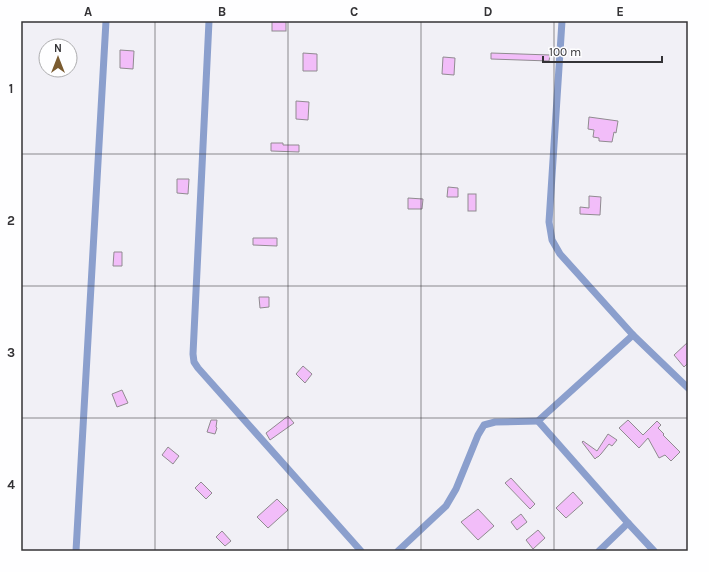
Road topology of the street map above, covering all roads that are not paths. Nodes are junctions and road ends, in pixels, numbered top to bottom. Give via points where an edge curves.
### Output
1 (106, 21) edge
2 (209, 21) edge
3 (562, 21) edge
4 (633, 335) junction
5 (688, 388) edge
6 (538, 421) junction
7 (628, 523) junction
8 (76, 551) edge
9 (361, 551) edge
10 (398, 551) edge
11 (598, 551) edge
12 (654, 551) edge

1 - 8 street
2 - 9 street via 194,362
3 - 4 street via 549,222 552,240 560,254
4 - 5 street
4 - 6 street
6 - 7 street
6 - 10 street via 495,422 484,425 446,506
7 - 11 street
7 - 12 street

